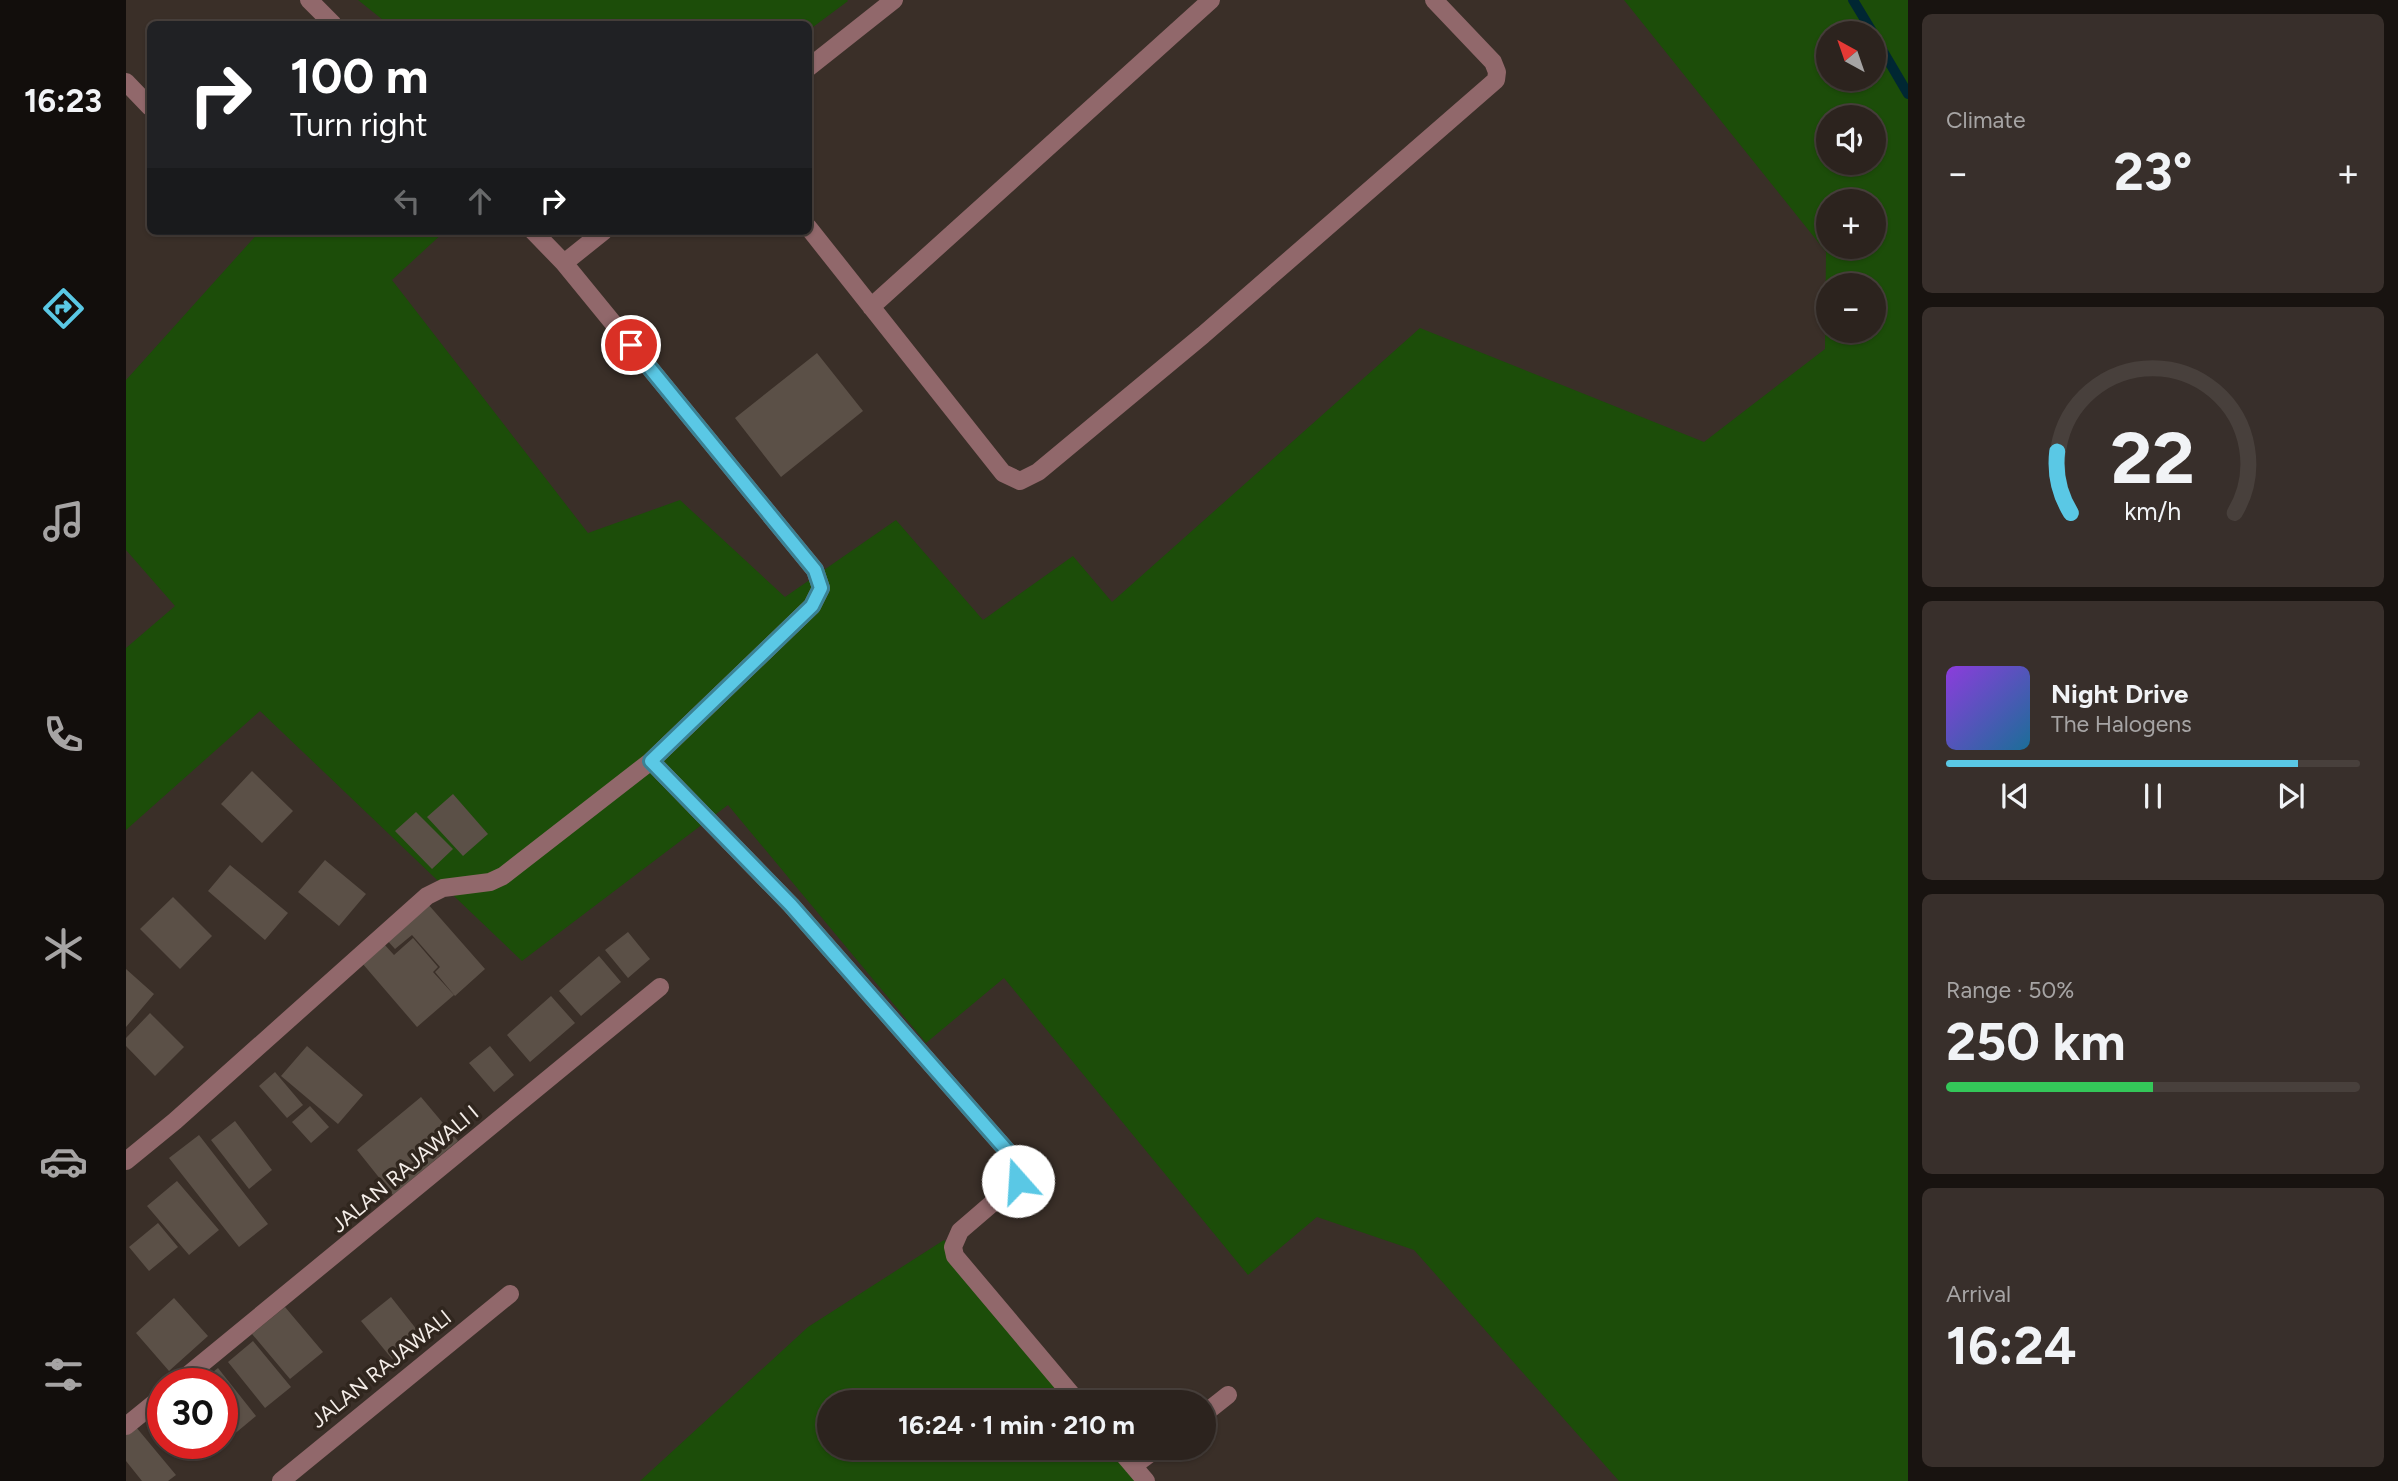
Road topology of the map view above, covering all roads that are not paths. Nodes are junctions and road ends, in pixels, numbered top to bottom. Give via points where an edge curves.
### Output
1 (309, 0) edge
2 (894, 0) edge
3 (1211, 0) edge
4 (1434, 0) edge
5 (330, 21) edge
6 (812, 65) edge
7 (126, 82) edge
8 (147, 104) edge
9 (812, 232) edge
10 (537, 235) edge
11 (599, 235) edge
12 (564, 263) junction
13 (872, 307) junction
14 (651, 761) junction
15 (660, 987) dead end
16 (126, 1161) edge
17 (510, 1294) dead end
18 (196, 1368) edge
19 (1068, 1390) edge
20 (1228, 1395) dead end
21 (1216, 1404) edge
22 (147, 1409) edge
23 (126, 1426) edge
24 (1128, 1460) edge
25 (1141, 1460) edge
26 (1133, 1466) junction
27 (281, 1481) edge
28 (1146, 1481) edge

1 - 5 street
2 - 6 street
3 - 13 street
4 - 13 street via 1493,62 1496,80 1038,472 1020,481 1003,473
7 - 8 street
9 - 13 street
10 - 12 street
11 - 12 street
12 - 14 street via 815,570 821,588 812,606
14 - 16 street via 503,876 443,888 427,896
14 - 19 street via 791,905 1017,1162 1021,1171 1018,1181 960,1231 953,1247 955,1256
15 - 18 street, JALAN RAJAWALI I
17 - 27 street, JALAN RAJAWALI
20 - 21 street
22 - 23 street
24 - 26 street
25 - 26 street
26 - 28 street

